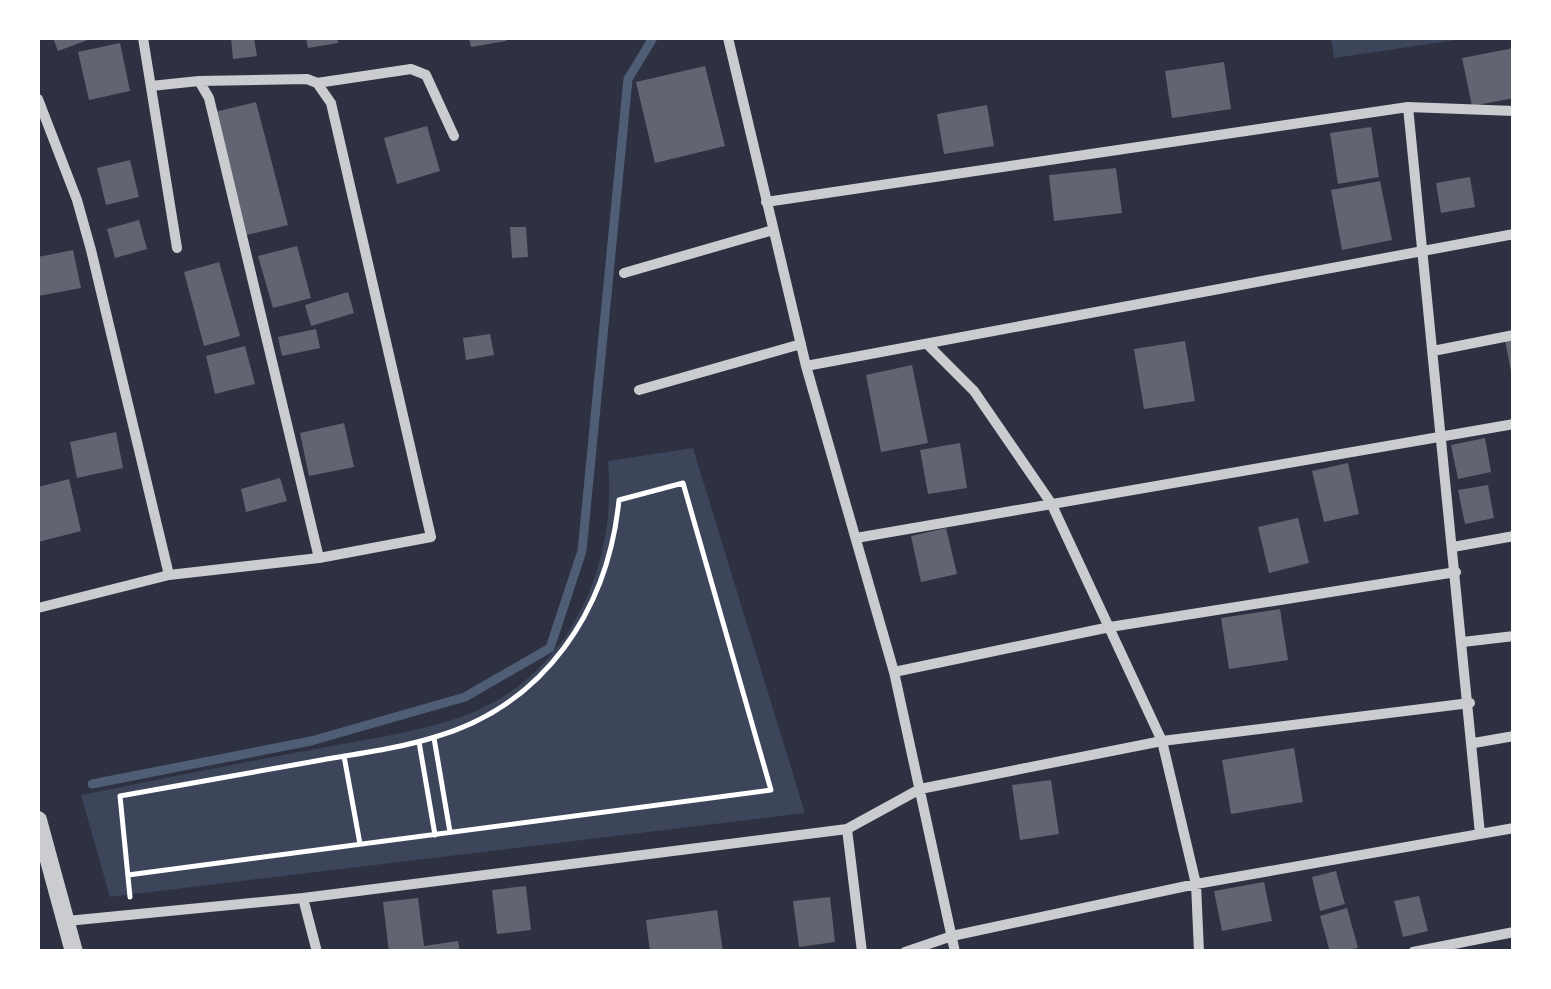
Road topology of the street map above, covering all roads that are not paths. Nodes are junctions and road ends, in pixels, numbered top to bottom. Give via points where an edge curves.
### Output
1 (143, 38) edge
2 (728, 38) edge
3 (200, 81) junction
4 (317, 83) junction
5 (151, 86) junction
6 (38, 98) edge
7 (1408, 107) junction
8 (1514, 112) edge
9 (454, 136) dead end
10 (766, 202) junction
11 (773, 230) junction
12 (1514, 234) edge
13 (177, 248) dead end
14 (1423, 251) junction
15 (624, 273) dead end
16 (1514, 335) edge
17 (800, 344) junction
18 (928, 345) junction
19 (1434, 351) junction
20 (806, 366) junction
21 (639, 390) dead end
22 (1514, 424) edge
23 (1442, 435) junction
24 (1051, 503) junction
25 (1514, 536) edge
26 (856, 538) junction
27 (1453, 547) junction
28 (318, 558) junction
29 (1456, 572) junction
30 (169, 575) junction
31 (38, 608) edge
32 (1110, 627) junction
33 (1514, 636) edge
34 (1464, 642) junction
35 (894, 672) junction
36 (1470, 703) junction
37 (1514, 736) edge
38 (1162, 740) junction
39 (1474, 742) junction
40 (920, 789) junction
41 (38, 820) edge
42 (847, 828) junction
43 (1514, 828) edge
44 (1480, 834) junction
45 (1196, 884) junction
46 (303, 898) junction
47 (68, 921) junction
48 (1514, 932) edge
49 (952, 936) junction
50 (74, 952) edge
51 (317, 952) edge
52 (862, 952) edge
53 (905, 952) edge
54 (954, 952) edge
55 (1199, 952) edge
56 (1413, 952) edge

1 - 5 street
2 - 10 street
3 - 4 street
3 - 5 street
3 - 28 street
4 - 9 street via 410,69 426,74
4 - 28 street via 331,103 431,537
5 - 13 street
6 - 30 street via 86,233
7 - 8 street
7 - 10 street
7 - 14 street
10 - 11 street
11 - 15 street
11 - 17 street
12 - 14 street
14 - 18 street
14 - 19 street
16 - 19 street
17 - 20 street
17 - 21 street
18 - 20 street
18 - 24 street via 974,391
19 - 23 street
20 - 26 street
22 - 23 street
23 - 24 street
23 - 27 street
24 - 26 street
24 - 32 street
25 - 27 street
26 - 35 street
27 - 29 street
28 - 30 street
29 - 32 street
29 - 34 street
30 - 31 street
32 - 35 street
32 - 38 street
33 - 34 street
34 - 36 street
35 - 40 street
36 - 38 street
36 - 39 street
37 - 39 street
38 - 40 street
38 - 45 street
39 - 44 street
40 - 42 street
40 - 49 street
41 - 47 street
42 - 46 street
42 - 52 street
43 - 44 street
44 - 45 street
45 - 49 street
45 - 55 street
46 - 47 street
46 - 51 street
47 - 50 street
48 - 56 street
49 - 53 street
49 - 54 street

